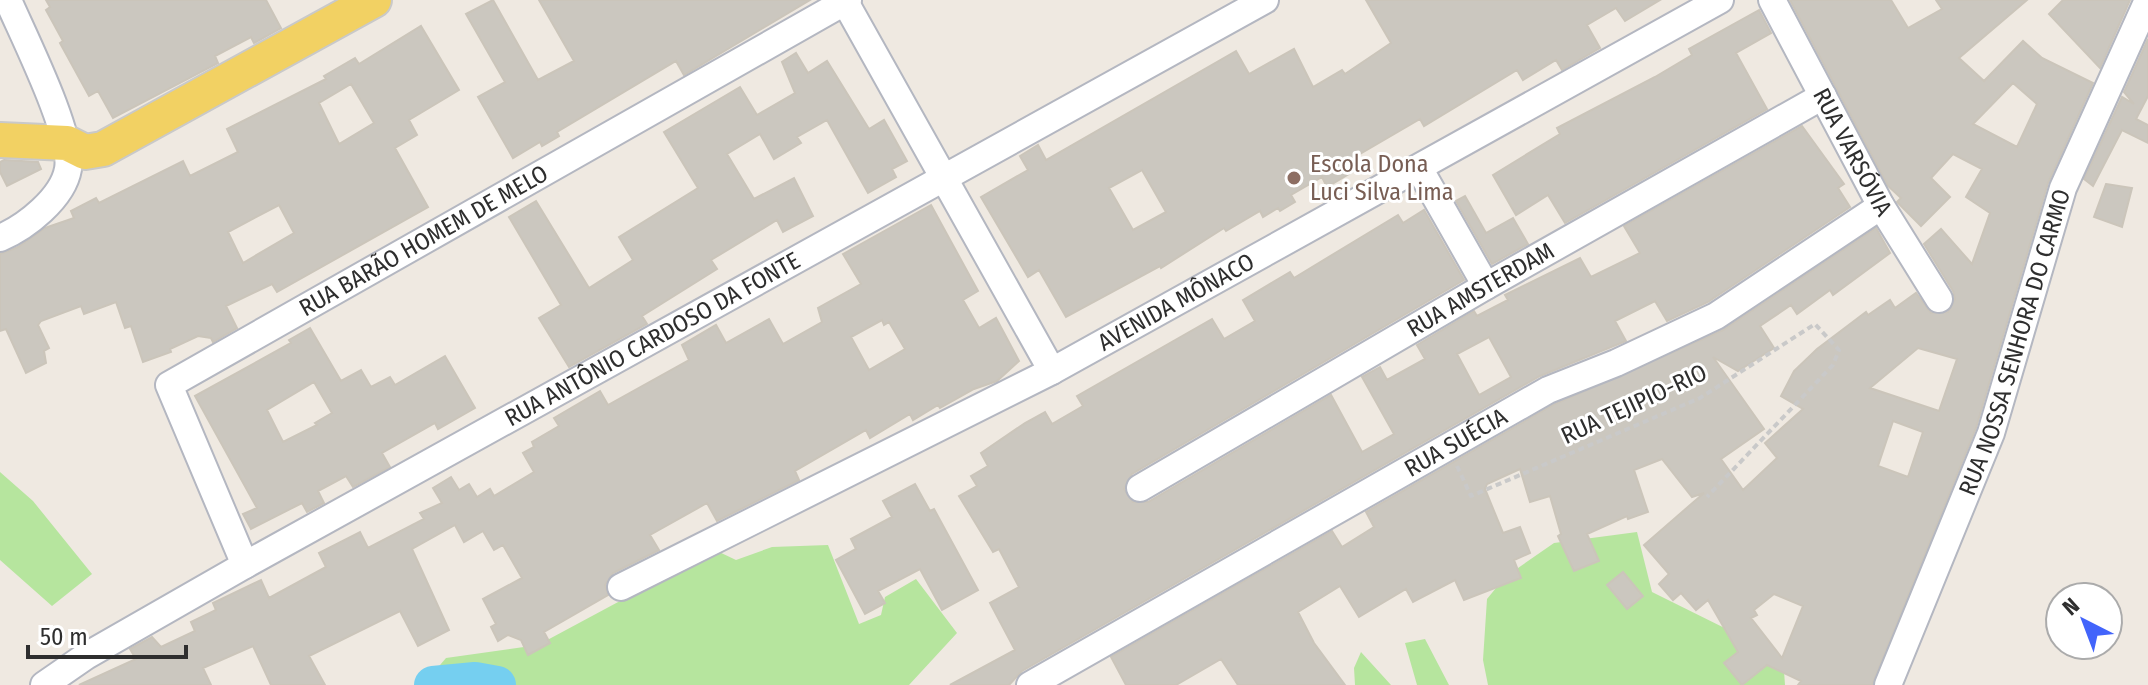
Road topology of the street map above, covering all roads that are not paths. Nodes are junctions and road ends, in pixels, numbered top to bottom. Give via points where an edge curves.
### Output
1 (8, 0) edge
2 (374, 0) edge
3 (1265, 0) edge
4 (1720, 0) edge
5 (1772, 0) edge
6 (2148, 0) edge
7 (845, 1) edge
8 (1823, 96) junction
9 (0, 140) edge
10 (67, 143) junction
11 (1419, 168) junction
12 (945, 178) junction
13 (1881, 206) junction
14 (0, 238) edge
15 (1486, 286) junction
16 (1939, 299) dead end
17 (1052, 371) junction
18 (1140, 488) dead end
19 (245, 565) junction
20 (621, 587) dead end
21 (44, 685) edge
22 (1030, 685) edge
23 (1888, 685) edge

1 - 10 street
2 - 10 main road via 103,149 85,152
3 - 12 street, RUA ANTÔNIO CARDOSO DA FONTE
4 - 11 street, AVENIDA MÔNACO
5 - 8 street, RUA VARSÓVIA
6 - 23 street, RUA NOSSA SENHORA DO CARMO via 2063,188 1991,433
7 - 12 street
7 - 19 street, RUA BARÃO HOMEM DE MELO via 169,385
8 - 13 street, RUA VARSÓVIA
8 - 15 street, RUA AMSTERDAM
9 - 10 main road
10 - 14 street via 68,170 56,194
11 - 15 street
11 - 17 street, AVENIDA MÔNACO
12 - 17 street
12 - 19 street, RUA ANTÔNIO CARDOSO DA FONTE
13 - 16 street, RUA VARSÓVIA
13 - 22 street, RUA SUÉCIA via 1716,316 1548,390
15 - 18 street, RUA AMSTERDAM
17 - 20 street, AVENIDA MÔNACO
19 - 21 street, RUA ANTÔNIO CARDOSO DA FONTE

